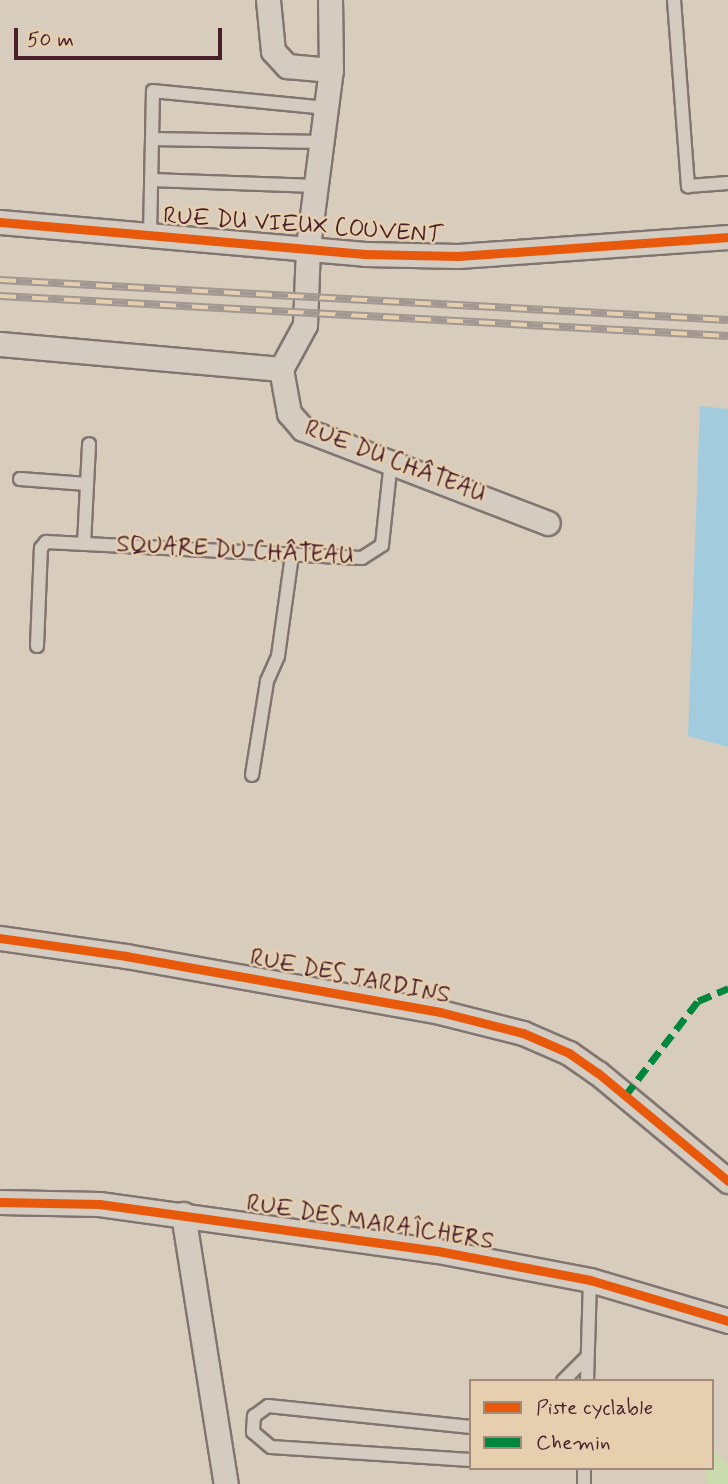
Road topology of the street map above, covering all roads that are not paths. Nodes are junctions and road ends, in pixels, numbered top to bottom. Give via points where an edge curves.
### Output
1 (268, 0) edge
2 (330, 0) edge
3 (674, 0) edge
4 (331, 70) junction
5 (326, 107) junction
6 (152, 139) junction
7 (322, 142) junction
8 (151, 180) junction
9 (728, 183) edge
10 (316, 186) junction
11 (0, 222) edge
12 (150, 234) junction
13 (728, 237) edge
14 (308, 246) junction
15 (0, 344) edge
16 (281, 369) junction
17 (89, 444) dead end
18 (391, 461) junction
19 (20, 479) dead end
20 (87, 484) junction
21 (548, 523) dead end
22 (84, 544) junction
23 (292, 555) junction
24 (37, 646) dead end
25 (251, 775) dead end
26 (0, 938) edge
27 (728, 1181) edge
28 (0, 1202) edge
29 (183, 1214) junction
30 (590, 1280) junction
31 (728, 1321) edge
32 (587, 1357) junction
33 (565, 1379) edge
34 (587, 1379) edge
35 (469, 1427) edge
36 (469, 1460) edge
37 (226, 1484) edge

1 - 4 street via 273,51 287,66
2 - 4 street
3 - 9 lane via 688,186
4 - 5 street
5 - 6 lane via 153,91
5 - 7 street
6 - 7 lane
6 - 8 lane
7 - 10 street
8 - 10 lane
8 - 12 lane
10 - 14 street
11 - 12 street, RUE DU VIEUX COUVENT
12 - 14 street, RUE DU VIEUX COUVENT
13 - 14 street, RUE DU VIEUX COUVENT via 458,256 365,254
14 - 16 street via 305,325
15 - 16 street
16 - 18 street, RUE DU CHÂTEAU via 294,423
17 - 20 lane, SQUARE DU CHÂTEAU
18 - 21 street, RUE DU CHÂTEAU
18 - 23 lane, SQUARE DU CHÂTEAU via 382,545 375,554 362,558
19 - 20 lane
20 - 22 lane, SQUARE DU CHÂTEAU
22 - 23 lane, SQUARE DU CHÂTEAU
22 - 24 lane, SQUARE DU CHÂTEAU via 46,542 41,548
23 - 25 lane via 278,656 267,681
26 - 27 street, RUE DES JARDINS via 331,993 523,1033 597,1073
28 - 29 street, RUE DES MARAÎCHERS via 99,1204
29 - 30 street, RUE DES MARAÎCHERS via 438,1251
29 - 37 street
30 - 31 street, RUE DES MARAÎCHERS
30 - 32 lane
32 - 33 lane
32 - 34 lane
35 - 36 lane via 268,1406 254,1416 253,1432 271,1447

